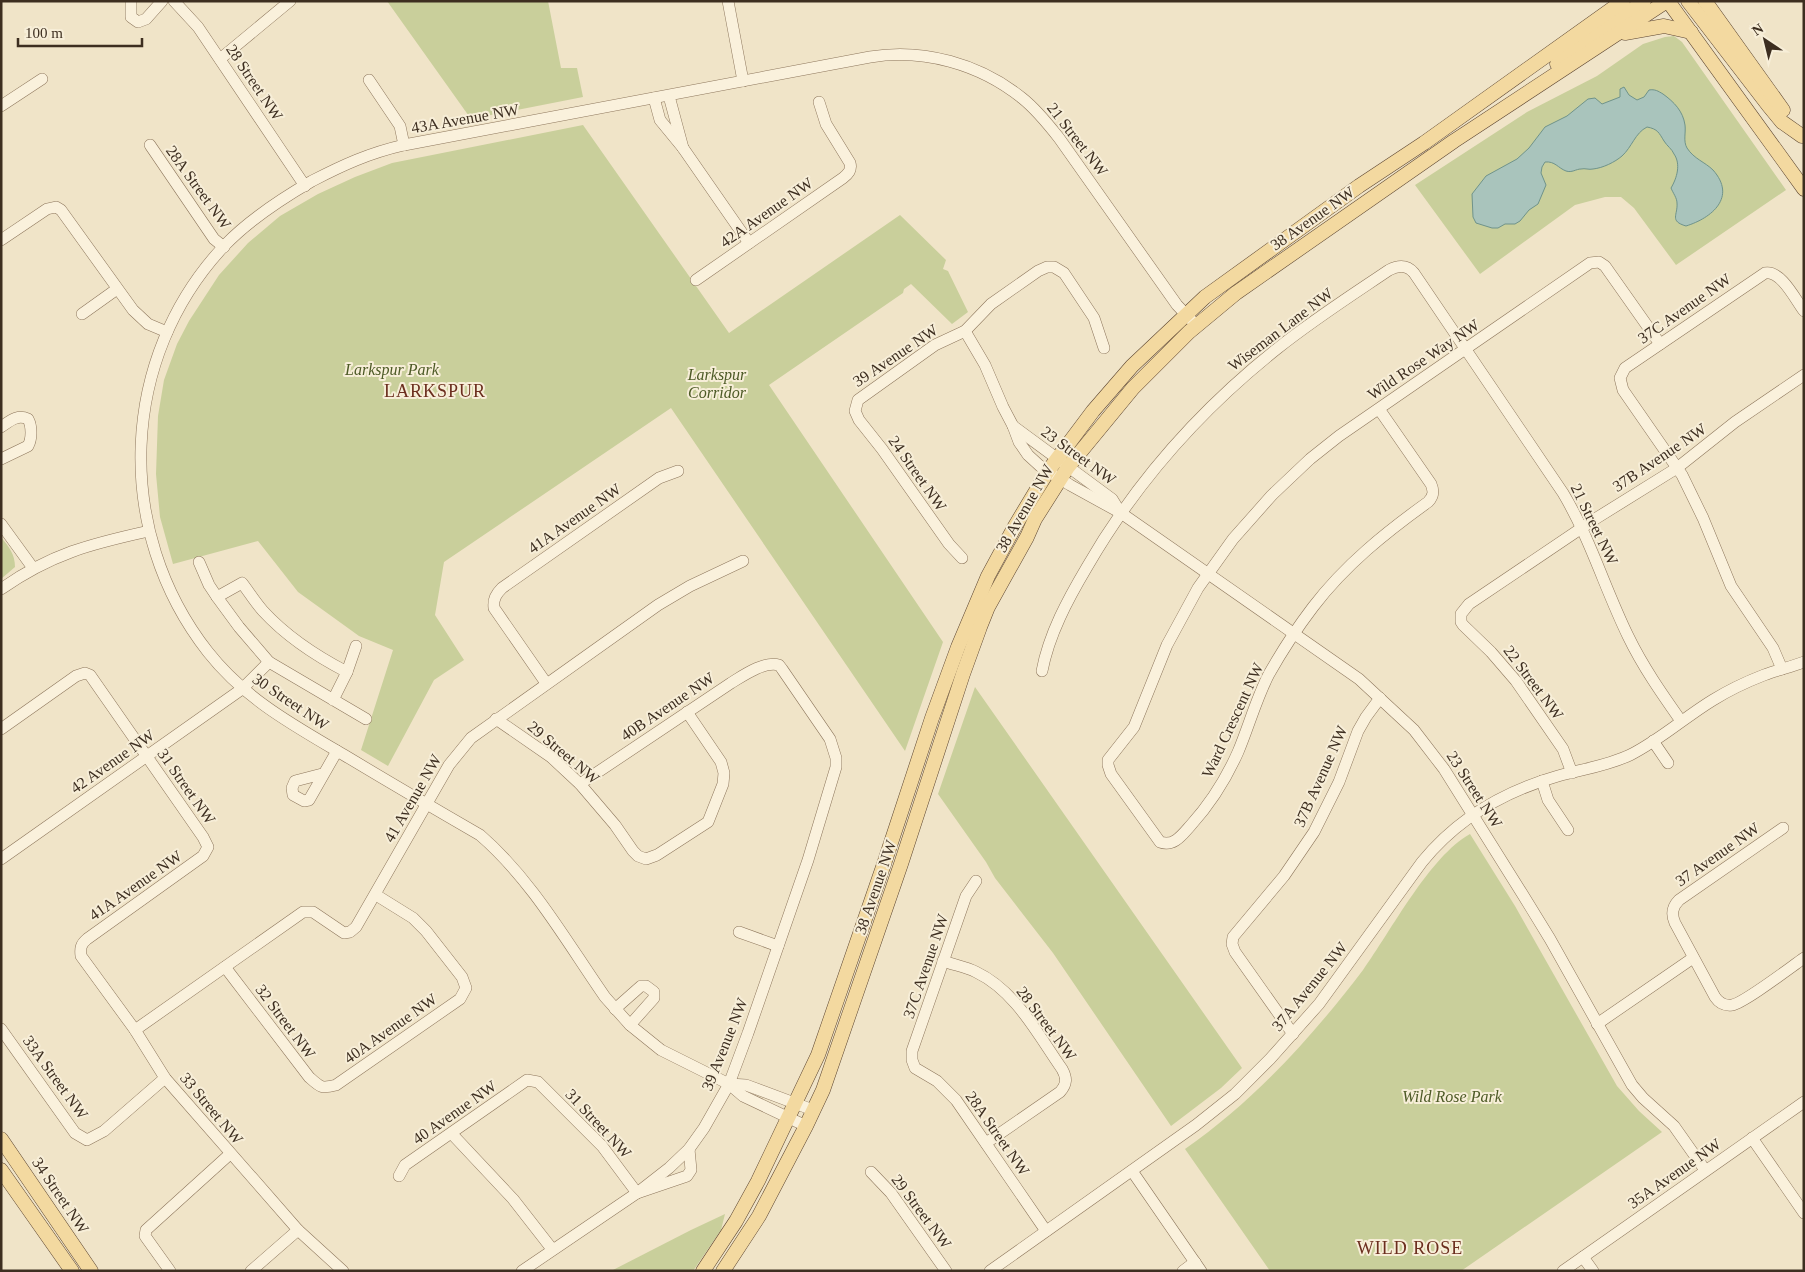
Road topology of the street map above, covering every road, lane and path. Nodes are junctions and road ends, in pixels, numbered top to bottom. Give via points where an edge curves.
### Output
1 (131, 1) edge
2 (162, 1) edge
3 (174, 1) edge
4 (290, 1) edge
5 (728, 1) edge
6 (1613, 1) edge
7 (1623, 1) edge
8 (1644, 1) edge
9 (1668, 1) edge
10 (1688, 1) edge
11 (1704, 1) edge
12 (1598, 19) junction
13 (1691, 32) junction
14 (1619, 34) junction
15 (878, 56) joint
16 (220, 59) junction
17 (42, 79) dead end
18 (369, 80) dead end
19 (743, 81) junction
20 (669, 96) junction
21 (654, 98) junction
22 (820, 102) dead end
23 (1, 106) edge
24 (1492, 115) junction
25 (1803, 137) edge
26 (404, 145) junction
27 (150, 146) dead end
28 (683, 148) junction
29 (305, 186) junction
30 (1804, 189) edge
31 (1, 240) edge
32 (749, 243) junction
33 (224, 247) junction
34 (696, 280) dead end
35 (117, 289) junction
36 (1804, 311) edge
37 (82, 314) dead end
38 (1186, 314) junction
39 (1197, 326) junction
40 (966, 331) junction
41 (167, 332) junction
42 (1660, 344) junction
43 (1104, 348) dead end
44 (1465, 349) junction
45 (153, 370) joint
46 (1804, 375) edge
47 (856, 404) joint
48 (1379, 409) junction
49 (1013, 426) junction
50 (1, 427) edge
51 (1, 459) edge
52 (1063, 463) junction
53 (1677, 468) junction
54 (678, 470) dead end
55 (1048, 471) junction
56 (1060, 479) junction
57 (1121, 513) junction
58 (1, 524) edge
59 (1582, 528) junction
60 (148, 531) junction
61 (962, 558) dead end
62 (743, 561) dead end
63 (199, 562) dead end
64 (33, 568) junction
65 (1208, 573) junction
66 (1, 589) edge
67 (217, 597) junction
68 (1460, 617) joint
69 (1294, 634) junction
70 (356, 646) dead end
71 (269, 662) junction
72 (1804, 662) edge
73 (1782, 669) junction
74 (1042, 671) dead end
75 (347, 672) junction
76 (546, 683) junction
77 (242, 689) junction
78 (1380, 698) junction
79 (333, 700) junction
80 (687, 712) junction
81 (366, 719) dead end
82 (496, 719) junction
83 (1681, 721) junction
84 (1, 729) edge
85 (1653, 741) junction
86 (337, 751) junction
87 (147, 756) junction
88 (836, 758) joint
89 (1668, 763) dead end
90 (1572, 773) junction
91 (322, 774) dead end
92 (1542, 781) junction
93 (580, 784) junction
94 (426, 804) junction
95 (1473, 815) junction
96 (1783, 828) dead end
97 (1568, 830) dead end
98 (208, 847) joint
99 (1, 859) edge
100 (976, 881) dead end
101 (376, 895) junction
102 (739, 932) dead end
103 (778, 946) junction
104 (80, 948) joint
105 (1693, 958) junction
106 (1804, 958) edge
107 (943, 961) junction
108 (225, 967) junction
109 (615, 1010) junction
110 (1598, 1024) junction
111 (630, 1025) junction
112 (1, 1029) edge
113 (135, 1030) junction
114 (1293, 1034) junction
115 (912, 1064) joint
116 (165, 1078) junction
117 (532, 1080) joint
118 (729, 1084) junction
119 (327, 1088) joint
120 (1804, 1102) edge
121 (796, 1103) junction
122 (813, 1110) junction
123 (789, 1118) junction
124 (806, 1126) junction
125 (452, 1134) junction
126 (1752, 1138) junction
127 (1, 1139) edge
128 (986, 1143) junction
129 (689, 1149) junction
130 (230, 1154) junction
131 (1, 1170) edge
132 (1132, 1170) junction
133 (1706, 1170) junction
134 (871, 1172) dead end
135 (399, 1176) dead end
136 (637, 1193) junction
137 (1804, 1214) edge
138 (298, 1230) junction
139 (1046, 1231) junction
140 (552, 1249) junction
141 (1583, 1257) junction
142 (1198, 1266) edge
143 (72, 1271) edge
144 (91, 1271) edge
145 (170, 1271) edge
146 (251, 1271) edge
147 (343, 1271) edge
148 (522, 1271) edge
149 (703, 1271) edge
150 (723, 1271) edge
151 (946, 1271) edge
152 (990, 1271) edge
153 (1183, 1271) edge
154 (1563, 1271) edge
155 (1592, 1271) edge

1 - 2 street via 131,17 138,22 146,19
3 - 16 street, 28 Street NW via 191,18
4 - 16 street
5 - 19 street
6 - 12 main road
7 - 12 main road, 38 Avenue NW
8 - 24 main road
9 - 13 main road
9 - 14 main road, 38 Avenue NW
10 - 25 main road via 1782,122
11 - 25 main road
12 - 38 main road, 38 Avenue NW via 1237,273
13 - 14 main road via 1664,26
13 - 30 main road
14 - 24 main road, 38 Avenue NW
15 - 19 street, 43A Avenue NW
15 - 38 street, 21 Street NW via 906,54 944,60 994,79 1022,98 1059,138
16 - 29 street, 28 Street NW
17 - 23 street
18 - 26 street via 400,126
19 - 20 street, 43A Avenue NW
20 - 21 street, 43A Avenue NW
20 - 28 street
21 - 26 street, 43A Avenue NW
21 - 28 street via 660,120
22 - 32 street, 42A Avenue NW via 826,124 851,168 843,178
24 - 39 main road, 38 Avenue NW via 1236,293
26 - 29 street, 43A Avenue NW via 364,156
27 - 33 street, 28A Street NW via 214,239
28 - 32 street
29 - 33 street, 43A Avenue NW via 262,213
31 - 35 street via 42,212 56,207 66,214
32 - 34 street, 42A Avenue NW
33 - 41 street, 43A Avenue NW via 193,286
35 - 37 street
35 - 41 street via 148,324
36 - 42 street, 37C Avenue NW via 1782,280 1769,272
38 - 39 street, 21 Street NW
38 - 52 main road, 38 Avenue NW via 1115,384
39 - 52 main road, 38 Avenue NW
40 - 43 street, 39 Avenue NW via 999,298 1038,271 1051,266 1060,269 1090,311
40 - 47 street, 39 Avenue NW via 935,345 864,394
40 - 49 street, 23 Street NW
41 - 45 street, 43A Avenue NW
42 - 44 street, Wild Rose Way NW via 1608,269 1594,262
42 - 53 street, 37C Avenue NW via 1625,368 1620,378 1623,390
44 - 48 street, Wild Rose Way NW
44 - 57 street, Wiseman Lane NW via 1410,270 1402,266 1389,270 1280,347 1226,392 1174,445
44 - 59 street, 21 Street NW via 1563,493
45 - 60 street, 30 Street NW via 143,415 141,458
46 - 53 street, 37B Avenue NW via 1735,422
47 - 61 street, 24 Street NW via 859,420
48 - 65 street, Wild Rose Way NW via 1325,447 1283,483 1248,521
48 - 69 street via 1431,484 1432,496 1357,559 1323,595
49 - 52 street, 23 Street NW
49 - 55 street, 23 Street NW via 1022,447
50 - 51 street via 20,417 28,420 30,428 28,446
52 - 55 main road, 38 Avenue NW
52 - 56 main road, 38 Avenue NW
52 - 57 street, 23 Street NW via 1112,499
53 - 59 street, 37B Avenue NW
53 - 73 street via 1703,518 1731,586 1773,648
54 - 76 street, 41A Avenue NW via 659,478 502,588 494,600 496,611
55 - 56 street, 23 Street NW
55 - 121 main road, 38 Avenue NW via 988,576 958,647 818,1055
56 - 57 street, 23 Street NW
56 - 122 main road, 38 Avenue NW via 1035,519 980,627 889,900 823,1090
57 - 65 street, 23 Street NW
57 - 74 street, Wiseman Lane NW via 1067,605 1046,651
58 - 64 street
59 - 68 street, 37B Avenue NW via 1469,604
59 - 83 street, 21 Street NW via 1628,636 1648,673
60 - 64 street via 79,548
60 - 77 street, 30 Street NW via 164,578 188,624
62 - 76 street, 41 Avenue NW via 658,605
63 - 67 street
64 - 66 street
65 - 69 street, 23 Street NW
65 - 69 street, Ward Crescent NW via 1167,645 1134,727 1108,760 1111,774 1160,842 1169,844 1179,838 1213,797 1234,760 1264,686
67 - 71 street
67 - 75 street via 242,583 278,626 327,662
68 - 90 street, 22 Street NW via 1463,625 1495,656 1520,687 1563,749
69 - 78 street, 23 Street NW via 1359,679
70 - 75 street
71 - 77 street, 42 Avenue NW
71 - 79 street
72 - 73 street, 37A Avenue NW
73 - 83 street, 37A Avenue NW via 1731,690
75 - 79 street
76 - 82 street, 41 Avenue NW
77 - 86 street, 30 Street NW
77 - 87 street, 42 Avenue NW
78 - 95 street, 23 Street NW via 1426,745
78 - 114 street, 37B Avenue NW via 1358,731 1339,782 1314,832 1284,876 1233,937 1235,952
79 - 81 street
80 - 88 street, 40B Avenue NW via 741,677 776,664 826,730
80 - 93 street, 40B Avenue NW
80 - 93 street, 29 Street NW via 723,768 723,784 708,822 646,859 633,851 616,825
82 - 93 street, 29 Street NW
82 - 94 street, 41 Avenue NW via 463,746
83 - 85 street, 37A Avenue NW
84 - 87 street, 31 Street NW via 85,673 90,675
85 - 89 street
85 - 90 street, 37A Avenue NW via 1611,763
86 - 91 street, 30 Street NW
86 - 94 street, 30 Street NW
87 - 98 street, 31 Street NW
87 - 99 street, 42 Avenue NW
88 - 103 street, 39 Avenue NW via 834,778
90 - 92 street, 37A Avenue NW
92 - 95 street, 37A Avenue NW via 1496,800
92 - 97 street via 1548,800
94 - 101 street, 41 Avenue NW
94 - 109 street, 30 Street NW via 480,836 512,865
95 - 110 street, 23 Street NW via 1537,917
95 - 114 street, 37A Avenue NW via 1425,858 1319,1004
96 - 105 street, 37 Avenue NW via 1679,900 1673,910 1675,923
98 - 104 street, 41A Avenue NW via 203,856 87,939
100 - 107 street, 37C Avenue NW via 966,896
101 - 108 street, 41 Avenue NW via 350,932 344,933 313,912 303,912
101 - 119 street, 40A Avenue NW via 426,930 462,977 466,988 460,999 336,1085
102 - 103 street
103 - 118 street, 39 Avenue NW
104 - 113 street, 33 Street NW via 81,956
105 - 106 street via 1718,1001 1725,1005 1738,1003
105 - 110 street
107 - 115 street, 37C Avenue NW via 912,1051
107 - 128 street, 28 Street NW via 977,973 1006,993 1062,1069 1066,1081 1060,1092
108 - 113 street, 41 Avenue NW
108 - 119 street, 32 Street NW via 309,1077
109 - 111 street, 30 Street NW
109 - 111 street via 641,986 654,992 654,998
110 - 133 street, 23 Street NW via 1637,1092 1674,1126
111 - 118 street, 30 Street NW via 661,1050
112 - 116 street, 33A Street NW via 75,1133 87,1140 104,1131
113 - 116 street, 33 Street NW
114 - 132 street, 37A Avenue NW via 1221,1106
115 - 128 street, 28A Street NW via 950,1094
116 - 130 street, 33 Street NW
117 - 125 street, 40 Avenue NW via 522,1083
117 - 136 street, 31 Street NW via 538,1082 602,1146
118 - 121 street, 30 Street NW via 746,1085
118 - 123 street, 30 Street NW via 743,1096
118 - 129 street, 39 Avenue NW
120 - 126 street, 35A Avenue NW
121 - 122 street, 30 Street NW
121 - 123 main road, 38 Avenue NW
122 - 124 main road, 38 Avenue NW
123 - 124 street, 30 Street NW
123 - 149 main road, 38 Avenue NW via 736,1221
124 - 150 main road, 38 Avenue NW via 759,1216
125 - 135 street, 40 Avenue NW via 405,1165
125 - 140 street via 513,1199
126 - 133 street, 35A Avenue NW
126 - 137 street
127 - 144 main road, 34 Street NW
128 - 139 street, 28A Street NW
129 - 136 street, 39 Avenue NW
129 - 136 street, 39 Avenue NW via 691,1170 687,1176
130 - 138 street, 33 Street NW
130 - 145 street via 146,1230 145,1236
131 - 143 main road, 34 Street NW
132 - 139 street, 37A Avenue NW
132 - 142 street
133 - 141 street, 35A Avenue NW
134 - 151 street, 29 Street NW via 890,1192
136 - 140 street, 39 Avenue NW
138 - 146 street
138 - 147 street, 33 Street NW
139 - 152 street, 37A Avenue NW
140 - 148 street, 39 Avenue NW
141 - 154 street, 35A Avenue NW
141 - 155 street
142 - 153 street

